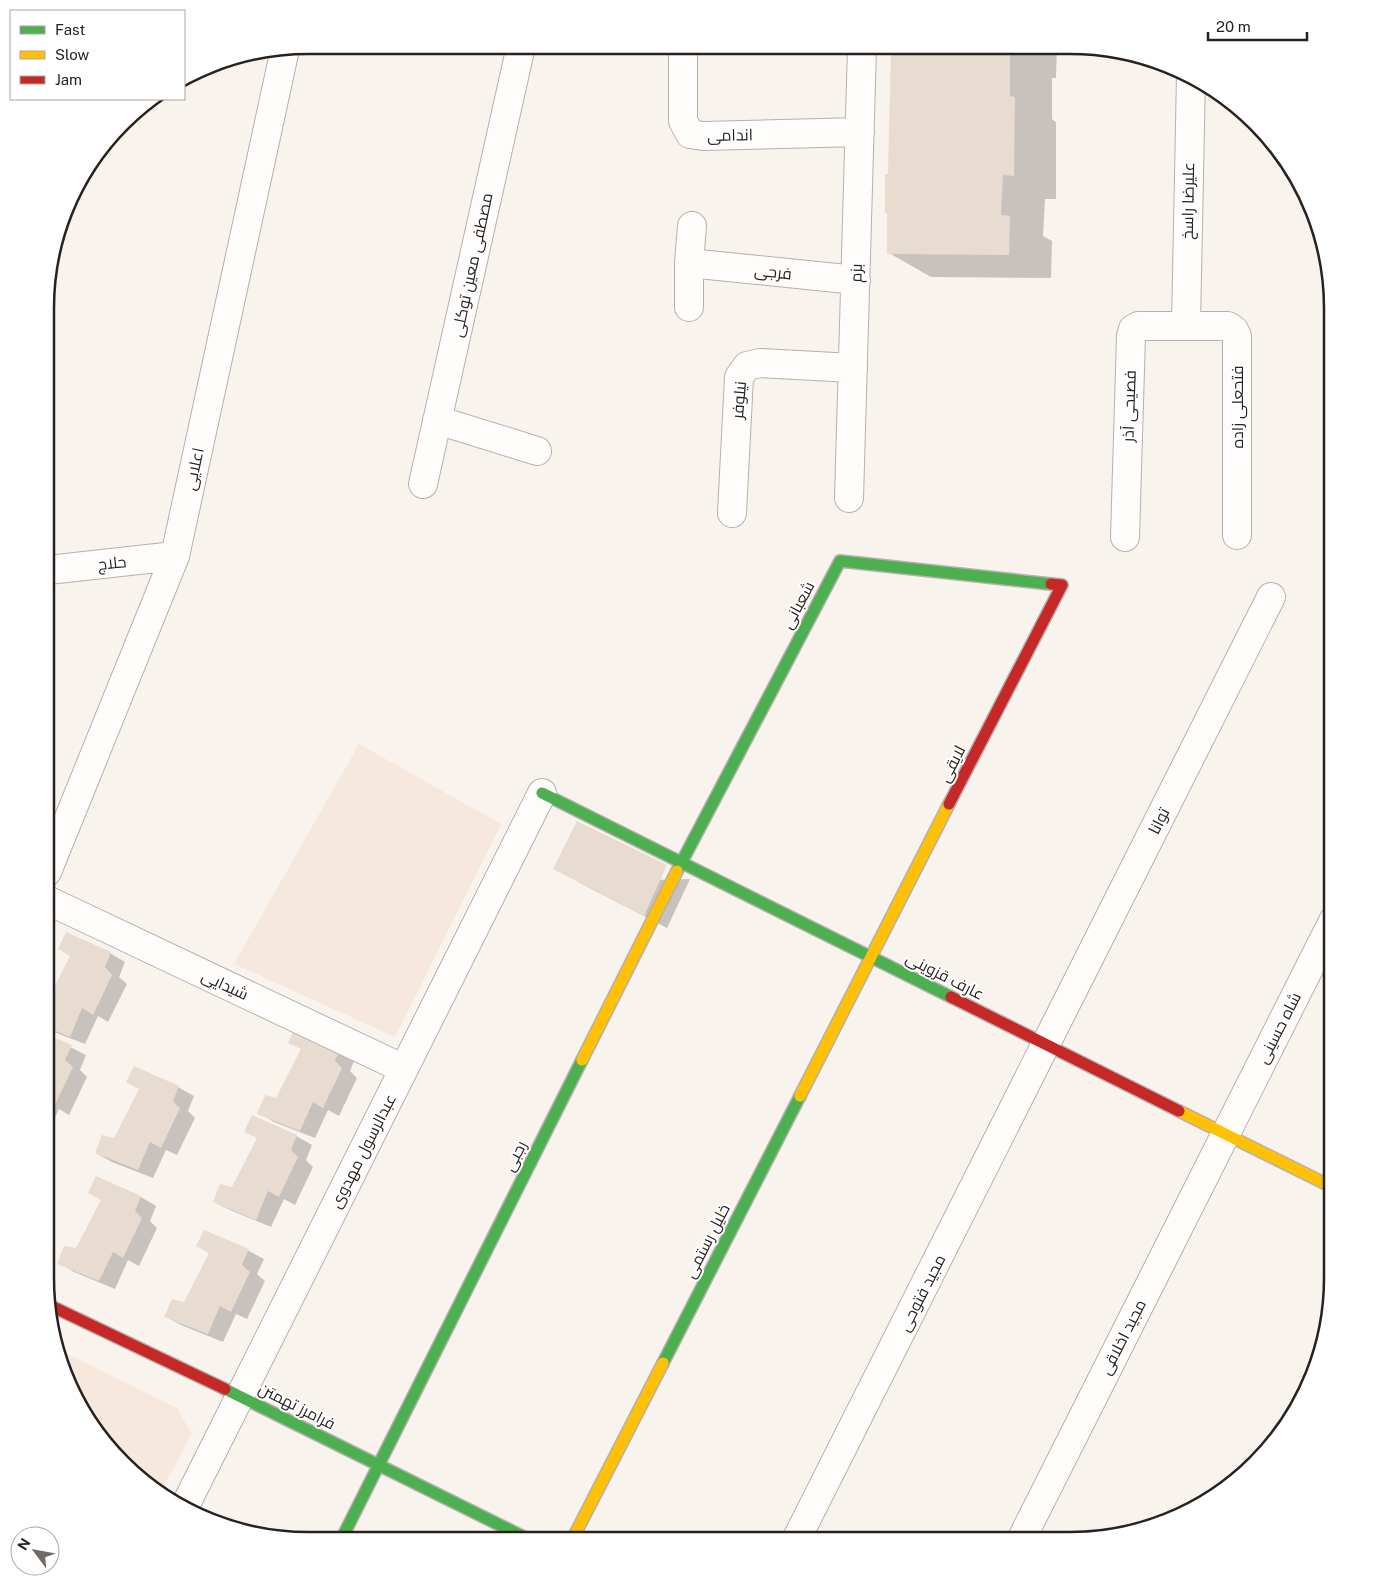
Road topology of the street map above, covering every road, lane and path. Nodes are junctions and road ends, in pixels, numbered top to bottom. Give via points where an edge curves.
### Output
1 (519, 54) edge
2 (683, 54) edge
3 (862, 54) edge
4 (284, 55) edge
5 (1191, 84) edge
6 (860, 132) junction
7 (692, 226) dead end
8 (689, 263) junction
9 (856, 280) junction
10 (689, 307) dead end
11 (1186, 325) junction
12 (853, 368) junction
13 (438, 420) junction
14 (537, 451) dead end
15 (423, 484) dead end
16 (849, 498) dead end
17 (732, 513) dead end
18 (1237, 535) dead end
19 (1125, 537) dead end
20 (175, 556) junction
21 (54, 569) edge
22 (1062, 585) joint
23 (1271, 597) dead end
24 (542, 793) joint
25 (54, 855) edge
26 (681, 862) junction
27 (54, 903) edge
28 (1324, 939) edge
29 (871, 957) junction
30 (1047, 1045) junction
31 (404, 1069) junction
32 (1226, 1134) junction
33 (1324, 1183) edge
34 (56, 1309) edge
35 (240, 1396) junction
36 (379, 1465) junction
37 (187, 1502) edge
38 (345, 1532) edge
39 (514, 1532) edge
40 (576, 1532) edge
41 (800, 1532) edge
42 (1025, 1532) edge

1 - 13 street, مصطفی معین توکلی
2 - 6 street, اندامی via 683,121 690,134
3 - 6 street, بزم
4 - 20 street, اعلایی
5 - 11 street, علیرضا راسخ
6 - 9 street, بزم
7 - 8 street
8 - 9 street, فرجی
8 - 10 street
9 - 12 street, بزم
11 - 18 street, فتحعلی زاده via 1228,326 1237,336
11 - 19 street, فصیحی آذر via 1138,326 1133,329
12 - 16 street, بزم
12 - 17 street, نیلوفر via 760,362 746,366 739,378
13 - 14 street
13 - 15 street, مصطفی معین توکلی
20 - 21 street, حلاج
20 - 25 street, اعلایی
22 - 26 street, شعبانی via 840,561
22 - 29 street, لایقی
23 - 30 street, توانا
24 - 26 street, عارف قزوینی
24 - 31 street, عبدالرسول مهدوی
26 - 29 street, عارف قزوینی
26 - 36 street, رجبی
27 - 31 street, شیدایی
28 - 32 street, شاه حسینی
29 - 30 street, عارف قزوینی
29 - 40 street, خلیل رستمی
30 - 32 street, عارف قزوینی
30 - 41 street, مجید فتوحی
31 - 35 street, عبدالرسول مهدوی
32 - 33 street, عارف قزوینی
32 - 42 street, مجید اخلاقی
34 - 35 street, فرامرز تهمتن
35 - 36 street, فرامرز تهمتن
35 - 37 street, عبدالرسول مهدوی
36 - 38 street, رجبی
36 - 39 street, فرامرز تهمتن

